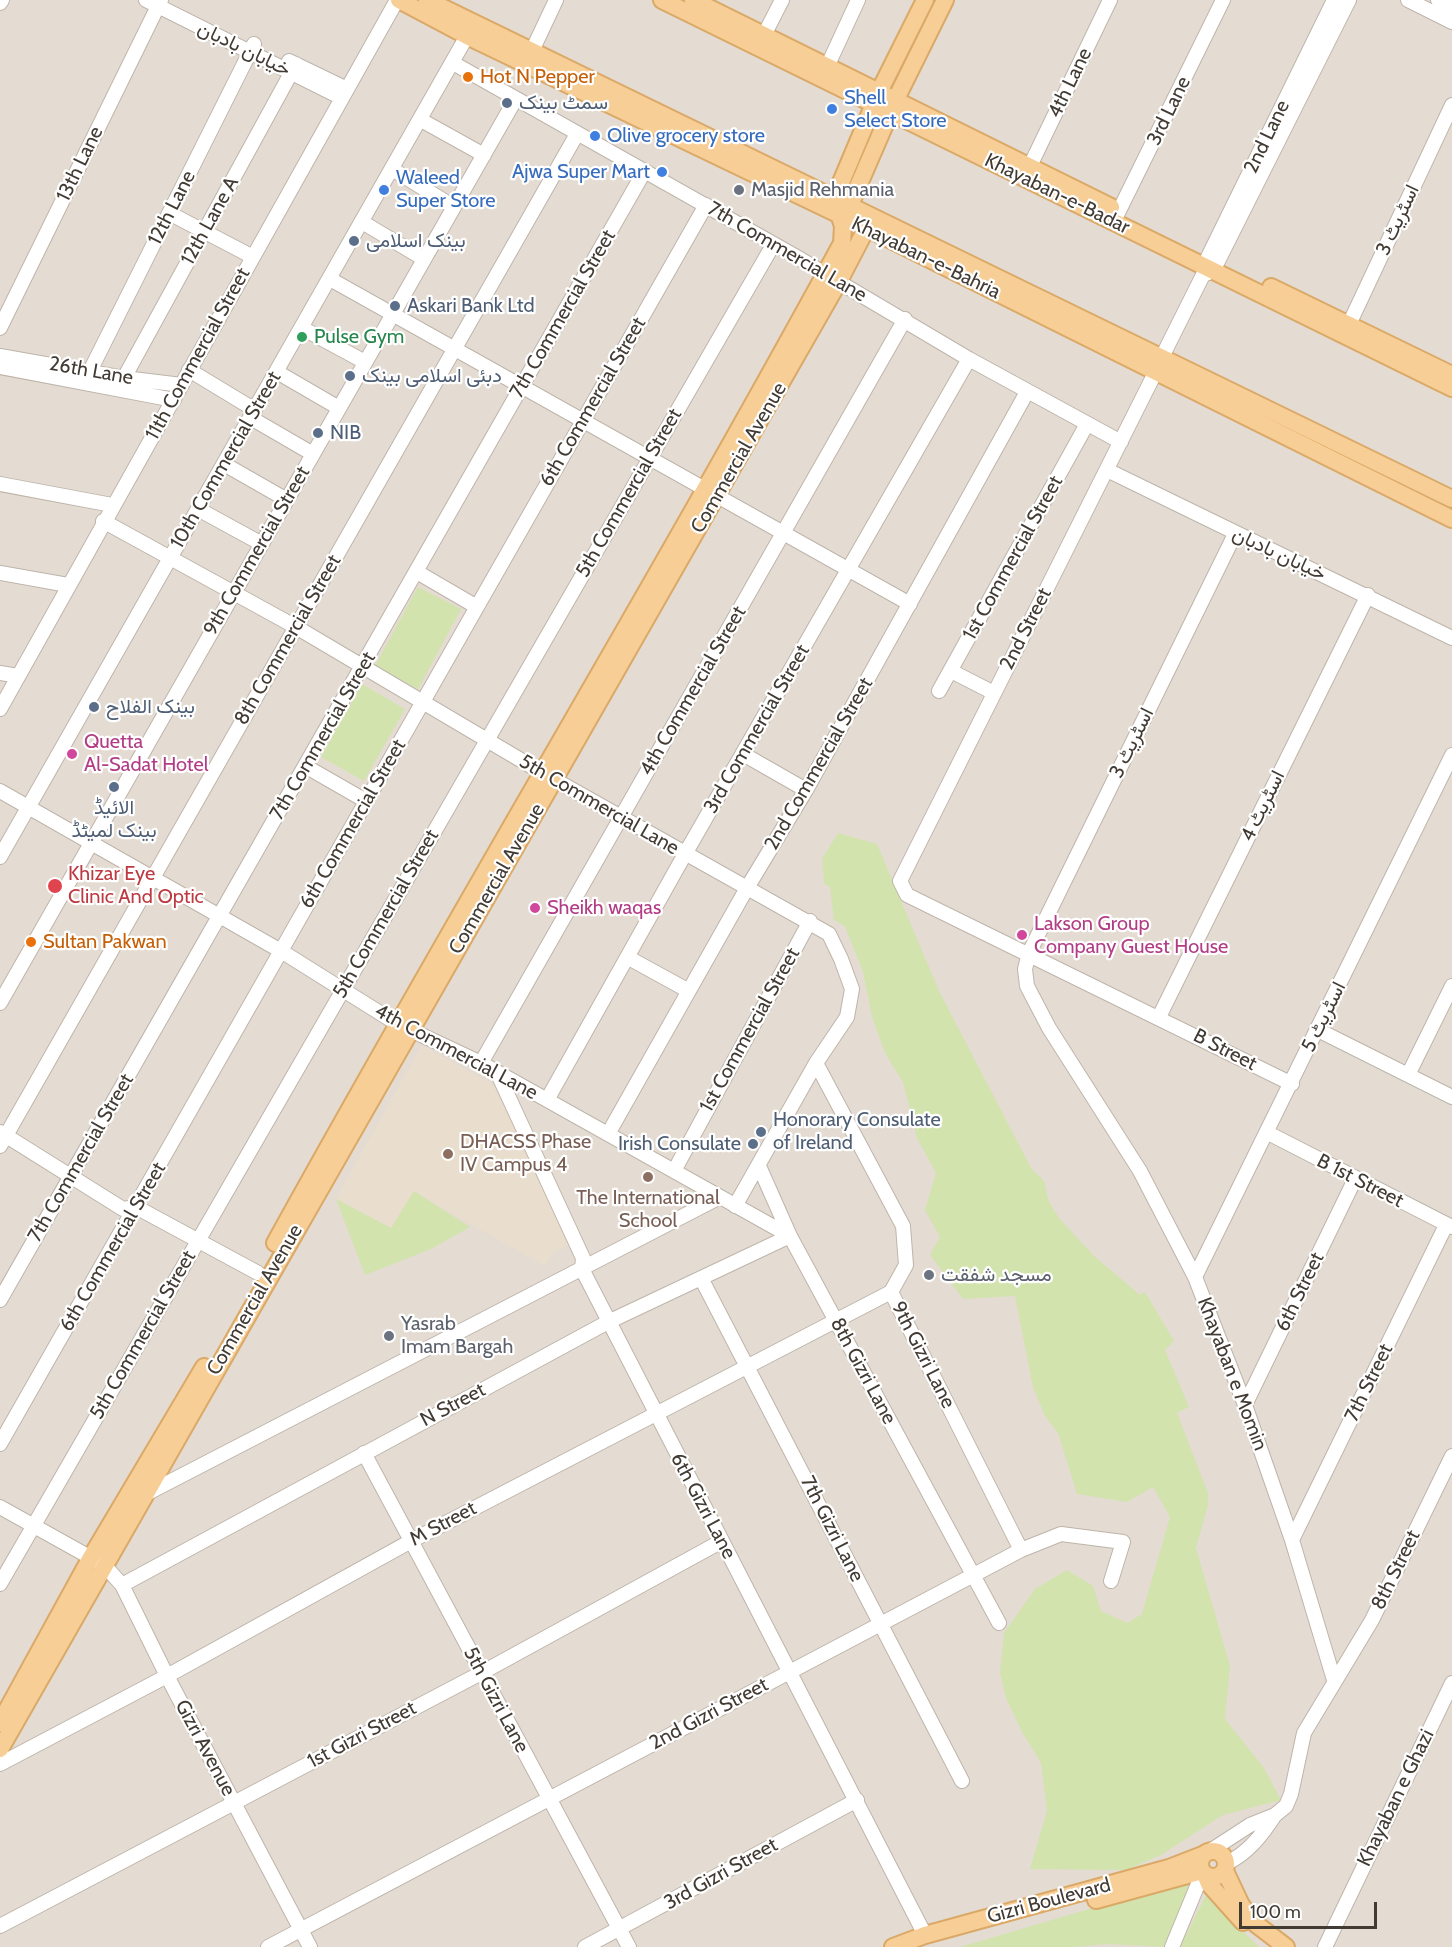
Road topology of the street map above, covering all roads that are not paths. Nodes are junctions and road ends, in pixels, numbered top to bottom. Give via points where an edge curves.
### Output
1 (398, 0) edge
2 (428, 0) edge
3 (556, 0) edge
4 (662, 0) edge
5 (782, 0) edge
6 (858, 0) edge
7 (925, 0) edge
8 (945, 0) edge
9 (1110, 0) edge
10 (1223, 0) edge
11 (1334, 0) edge
12 (1349, 0) edge
13 (1408, 0) edge
14 (1438, 0) edge
15 (699, 1) edge
16 (157, 2) edge
17 (1452, 7) edge
18 (1452, 22) edge
19 (467, 36) junction
20 (761, 41) junction
21 (252, 48) junction
22 (532, 51) junction
23 (453, 63) junction
24 (827, 67) junction
25 (294, 68) junction
26 (344, 93) junction
27 (876, 98) junction
28 (515, 99) junction
29 (1452, 105) edge
30 (892, 106) junction
31 (420, 120) junction
32 (577, 134) junction
33 (484, 155) junction
34 (1030, 166) junction
35 (392, 169) junction
36 (644, 172) junction
37 (842, 180) junction
38 (813, 188) junction
39 (706, 205) junction
40 (841, 206) junction
41 (454, 207) junction
42 (169, 213) junction
43 (1117, 216) junction
44 (362, 222) junction
45 (865, 227) junction
46 (204, 231) junction
47 (773, 245) junction
48 (253, 257) junction
49 (424, 259) junction
50 (1209, 266) junction
51 (832, 277) junction
52 (330, 279) junction
53 (1006, 289) junction
54 (393, 314) junction
55 (905, 320) junction
56 (0, 328) edge
57 (302, 328) junction
58 (1347, 329) junction
59 (455, 348) junction
60 (0, 356) edge
61 (969, 360) junction
62 (365, 362) junction
63 (1159, 364) junction
64 (0, 367) edge
65 (189, 370) junction
66 (90, 371) junction
67 (277, 372) junction
68 (1452, 375) edge
69 (124, 378) junction
70 (182, 385) junction
71 (522, 387) junction
72 (1452, 388) edge
73 (1028, 392) junction
74 (174, 399) junction
75 (339, 408) junction
76 (253, 414) junction
77 (582, 422) junction
78 (1088, 424) junction
79 (1121, 442) junction
80 (313, 453) junction
81 (650, 458) junction
82 (224, 464) junction
83 (1107, 470) junction
84 (0, 484) edge
85 (712, 493) junction
86 (1452, 499) edge
87 (287, 500) junction
88 (112, 505) junction
89 (198, 509) junction
90 (1452, 519) edge
91 (103, 521) junction
92 (783, 532) junction
93 (1235, 534) junction
94 (262, 544) junction
95 (171, 557) junction
96 (848, 569) junction
97 (417, 572) junction
98 (0, 573) edge
99 (68, 585) junction
100 (234, 592) junction
101 (1368, 595) junction
102 (910, 604) junction
103 (477, 607) junction
104 (296, 627) junction
105 (1452, 638) edge
106 (362, 668) junction
107 (951, 670) junction
108 (0, 673) edge
109 (18, 676) junction
110 (939, 691) dead end
111 (994, 693) junction
112 (423, 702) junction
113 (0, 709) edge
114 (488, 739) junction
115 (743, 754) junction
116 (1452, 755) edge
117 (306, 766) junction
118 (548, 776) junction
119 (806, 790) junction
120 (0, 791) edge
121 (366, 801) junction
122 (28, 808) junction
123 (621, 816) junction
124 (90, 845) junction
125 (685, 854) junction
126 (0, 857) edge
127 (153, 878) junction
128 (747, 888) junction
129 (220, 917) junction
130 (810, 921) junction
131 (281, 951) junction
132 (1029, 953) junction
133 (627, 957) junction
134 (1452, 986) edge
135 (343, 989) junction
136 (689, 991) junction
137 (0, 1003) edge
138 (1159, 1017) junction
139 (403, 1026) junction
140 (1318, 1030) junction
141 (481, 1063) junction
142 (816, 1063) junction
143 (497, 1072) junction
144 (1408, 1075) junction
145 (1292, 1084) junction
146 (1452, 1097) edge
147 (547, 1100) junction
148 (1268, 1133) junction
149 (608, 1134) junction
150 (2, 1138) edge
151 (759, 1166) junction
152 (674, 1171) junction
153 (70, 1175) junction
154 (1355, 1179) junction
155 (720, 1197) junction
156 (735, 1206) junction
157 (136, 1207) junction
158 (1449, 1226) edge
159 (790, 1236) junction
160 (198, 1240) junction
161 (582, 1269) junction
162 (258, 1273) junction
163 (1195, 1277) junction
164 (701, 1278) junction
165 (891, 1292) junction
166 (0, 1300) edge
167 (608, 1322) junction
168 (836, 1322) junction
169 (747, 1365) junction
170 (1245, 1404) junction
171 (654, 1414) junction
172 (0, 1443) edge
173 (364, 1453) junction
174 (1452, 1456) edge
175 (144, 1495) junction
176 (125, 1502) junction
177 (0, 1507) edge
178 (33, 1526) junction
179 (1292, 1540) junction
180 (411, 1541) junction
181 (722, 1541) junction
182 (1021, 1550) junction
183 (97, 1562) junction
184 (973, 1574) junction
185 (1111, 1581) dead end
186 (0, 1584) edge
187 (122, 1585) junction
188 (880, 1623) junction
189 (999, 1623) dead end
190 (483, 1672) junction
191 (789, 1672) junction
192 (167, 1676) junction
193 (1334, 1680) junction
194 (1452, 1683) edge
195 (0, 1723) edge
196 (0, 1749) edge
197 (0, 1764) edge
198 (962, 1781) dead end
199 (549, 1800) junction
200 (857, 1800) junction
201 (233, 1802) junction
202 (1275, 1815) junction
203 (1207, 1852) junction
204 (1226, 1867) junction
205 (1203, 1872) junction
206 (0, 1926) edge
207 (620, 1929) junction
208 (301, 1930) junction
209 (927, 1942) edge
210 (268, 1947) edge
211 (310, 1947) edge
212 (585, 1947) edge
213 (629, 1947) edge
214 (893, 1947) edge
215 (1172, 1947) edge
216 (1270, 1947) edge
217 (1286, 1947) edge
218 (1325, 1947) edge

1 - 19 main road, Khayaban-e-Bahria
1 - 26 street, 11th Commercial Street
2 - 22 main road, Khayaban-e-Bahria
3 - 22 street
4 - 20 main road, Khayaban-e-Badar
5 - 20 street
6 - 24 street
7 - 27 main road, Commercial Avenue
8 - 30 main road, Commercial Avenue
9 - 34 street, 4th Lane
10 - 43 street, 3rd Lane
11 - 50 street, 2nd Lane
12 - 50 street
13 - 18 street
14 - 17 street
15 - 20 main road, Khayaban-e-Badar
16 - 21 street, خیابان بادبان
16 - 56 street, 13th Lane
19 - 23 street, 10th Commercial Street
19 - 40 main road, Khayaban-e-Bahria
20 - 24 main road, Khayaban-e-Badar
20 - 27 main road, Khayaban-e-Badar
21 - 25 street, خیابان بادبان
21 - 42 street, 12th Lane
22 - 38 main road, Khayaban-e-Bahria
23 - 28 street, 7th Commercial Lane
23 - 31 street, 10th Commercial Street
24 - 27 main road, Khayaban-e-Badar
25 - 26 street, خیابان بادبان
25 - 46 street, 12th Lane A
26 - 48 street, 11th Commercial Street
27 - 30 main road, Khayaban-e-Badar
27 - 37 main road, Commercial Avenue
28 - 32 street, 7th Commercial Lane
28 - 33 street, 9th Commercial Street
29 - 58 street, اسٹریٹ 3
30 - 34 main road, Khayaban-e-Badar
30 - 40 main road, Commercial Avenue
30 - 43 main road, Khayaban-e-Badar
31 - 33 street
31 - 35 street, 10th Commercial Street
32 - 36 street, 7th Commercial Lane
32 - 59 street, 8th Commercial Street
33 - 41 street, 9th Commercial Street
34 - 43 main road, Khayaban-e-Badar
35 - 41 street
35 - 44 street, 10th Commercial Street
36 - 39 street, 7th Commercial Lane
36 - 71 street, 7th Commercial Street
37 - 38 main road
37 - 40 main road, Commercial Avenue
38 - 40 main road, Khayaban-e-Bahria
39 - 47 street, 7th Commercial Lane
39 - 77 street, 6th Commercial Street
40 - 45 main road, Khayaban-e-Bahria
40 - 51 main road, Commercial Avenue via 844,238
40 - 53 main road, Khayaban-e-Bahria
41 - 49 street, 9th Commercial Street
42 - 46 street
42 - 66 street, 12th Lane
43 - 50 main road, Khayaban-e-Badar
44 - 49 street
44 - 52 street, 10th Commercial Street
45 - 51 main road, Commercial Avenue
45 - 53 main road, Khayaban-e-Bahria
46 - 48 street
46 - 69 street, 12th Lane A
47 - 51 street, 7th Commercial Lane
47 - 81 street, 5th Commercial Street
48 - 65 street, 11th Commercial Street
49 - 54 street, 9th Commercial Street
50 - 58 main road, Khayaban-e-Badar
50 - 63 street, 2nd Street
51 - 55 street, 7th Commercial Lane
51 - 85 main road, Commercial Avenue
52 - 54 street
52 - 57 street, 10th Commercial Street
53 - 63 main road, Khayaban-e-Bahria
54 - 59 street
54 - 62 street, 9th Commercial Street
55 - 61 street, 7th Commercial Lane
55 - 92 street, 4th Commercial Street
57 - 62 street
57 - 67 street, 10th Commercial Street
58 - 68 main road, Khayaban-e-Badar
58 - 72 main road, Khayaban-e-Badar
59 - 71 street
59 - 104 street, 8th Commercial Street
60 - 66 street, 26th Lane
61 - 73 street, 7th Commercial Lane
61 - 96 street, 3rd Commercial Street
62 - 75 street, 9th Commercial Street
63 - 79 street, 2nd Street
63 - 86 main road, Khayaban-e-Bahria
63 - 90 main road, Khayaban-e-Bahria
64 - 74 street
65 - 70 street, 11th Commercial Street
65 - 76 street
66 - 69 street, 26th Lane
67 - 75 street
67 - 76 street, 10th Commercial Street
69 - 70 street, 26th Lane
70 - 74 street, 11th Commercial Street
71 - 77 street
71 - 97 street, 7th Commercial Street
73 - 78 street, 7th Commercial Lane
73 - 102 street, 2nd Commercial Street
74 - 88 street, 11th Commercial Street
75 - 80 street, 9th Commercial Street
76 - 80 street
76 - 82 street, 10th Commercial Street
77 - 81 street
77 - 103 street, 6th Commercial Street
78 - 79 street, 7th Commercial Lane
78 - 107 street, 1st Commercial Street
79 - 83 street, 2nd Street
80 - 87 street, 9th Commercial Street
81 - 85 street
81 - 114 street, 5th Commercial Street
82 - 87 street
82 - 89 street, 10th Commercial Street
83 - 93 street, خیابان بادبان
83 - 111 street, 2nd Street
84 - 88 street
85 - 92 street
85 - 118 main road, Commercial Avenue
87 - 94 street, 9th Commercial Street
88 - 91 street, 11th Commercial Street
89 - 94 street
89 - 95 street, 10th Commercial Street
91 - 95 street, 5th Commercial Lane
91 - 99 street, 11th Commercial Street
92 - 96 street
92 - 123 street, 4th Commercial Street
93 - 101 street, خیابان بادبان
93 - 132 street, اسٹریٹ 3
94 - 100 street, 9th Commercial Street
95 - 100 street, 5th Commercial Lane
95 - 122 street, 10th Commercial Street
96 - 102 street
96 - 115 street, 3rd Commercial Street
97 - 103 street
97 - 106 street, 7th Commercial Street
98 - 99 street
99 - 109 street, 11th Commercial Street
100 - 104 street, 5th Commercial Lane
100 - 124 street, 9th Commercial Street
101 - 105 street, خیابان بادبان
101 - 138 street, اسٹریٹ 4
102 - 119 street, 2nd Commercial Street
103 - 112 street, 6th Commercial Street
104 - 106 street, 5th Commercial Lane
104 - 127 street, 8th Commercial Street
106 - 112 street, 5th Commercial Lane
106 - 117 street, 7th Commercial Street
107 - 110 street, 1st Commercial Street
107 - 111 street
108 - 109 street
109 - 113 street, 11th Commercial Street
111 - 132 street, 2nd Street via 902,874 902,887 907,895
112 - 114 street, 5th Commercial Lane
112 - 121 street, 6th Commercial Street
114 - 118 street, 5th Commercial Lane
114 - 135 street, 5th Commercial Street
115 - 119 street
115 - 125 street, 3rd Commercial Street
116 - 140 street, اسٹریٹ 5
117 - 121 street
117 - 129 street, 7th Commercial Street
118 - 123 street, 5th Commercial Lane
118 - 139 main road, Commercial Avenue
119 - 128 street, 2nd Commercial Street
120 - 122 street, 4th Commercial Lane
121 - 131 street, 6th Commercial Street
122 - 124 street, 4th Commercial Lane
122 - 126 street, 10th Commercial Street
123 - 125 street, 5th Commercial Lane
123 - 141 street, 4th Commercial Street
124 - 127 street, 4th Commercial Lane
124 - 137 street, 9th Commercial Street
125 - 128 street, 5th Commercial Lane
125 - 133 street, 3rd Commercial Street
127 - 129 street, 4th Commercial Lane
127 - 150 street, 8th Commercial Street
128 - 130 street, 5th Commercial Lane
128 - 136 street, 2nd Commercial Street
129 - 131 street, 4th Commercial Lane
129 - 153 street, 7th Commercial Street
130 - 142 street, 5th Commercial Lane via 829,934 852,989 847,1017
130 - 152 street, 1st Commercial Street
131 - 135 street, 4th Commercial Lane
131 - 157 street, 6th Commercial Street
132 - 138 street, B Street
132 - 163 street, Khayaban e Momin via 1025,969 1027,986 1049,1028 1140,1171
133 - 136 street
133 - 147 street, 3rd Commercial Street
134 - 144 street
135 - 139 street, 4th Commercial Lane
135 - 160 street, 5th Commercial Street
136 - 149 street, 2nd Commercial Street
138 - 145 street, B Street
139 - 141 street, 4th Commercial Lane
139 - 162 main road, Commercial Avenue
139 - 175 main road, Commercial Avenue
140 - 144 street
140 - 145 street, اسٹریٹ 5
141 - 143 street, 4th Commercial Lane
142 - 151 street, 5th Commercial Lane
142 - 165 street, 9th Gizri Lane via 903,1226 906,1265
143 - 147 street, 4th Commercial Lane
143 - 161 street, 6th Gizri Lane via 583,1258
144 - 146 street
145 - 148 street, اسٹریٹ 5
147 - 149 street, 4th Commercial Lane
148 - 154 street, B 1st Street
148 - 163 street, اسٹریٹ 5
149 - 152 street, 4th Commercial Lane
150 - 153 street
151 - 156 street, 5th Commercial Lane
151 - 159 street, 8th Gizri Lane
152 - 155 street, 4th Commercial Lane
153 - 157 street via 123,1209
153 - 166 street, 7th Commercial Street
154 - 158 street, B 1st Street
154 - 170 street, 6th Street
155 - 156 street, 4th Commercial Lane
155 - 161 street
156 - 159 street, 4th Commercial Lane
157 - 160 street
157 - 172 street, 6th Commercial Street
158 - 179 street, 7th Street
159 - 164 street, N Street
159 - 168 street, 8th Gizri Lane
160 - 162 street
160 - 178 street, 5th Commercial Street
161 - 167 street, 6th Gizri Lane
161 - 175 street
162 - 176 main road, Commercial Avenue
163 - 170 street, Khayaban e Momin
164 - 167 street, N Street
164 - 169 street, 7th Gizri Lane
165 - 168 street, M Street
165 - 182 street, 9th Gizri Lane
167 - 171 street, 6th Gizri Lane
167 - 173 street, N Street
168 - 169 street, M Street
168 - 184 street, 8th Gizri Lane
169 - 171 street, M Street
169 - 188 street, 7th Gizri Lane
170 - 179 street, Khayaban e Momin
171 - 180 street, M Street
171 - 181 street, 6th Gizri Lane
173 - 180 street, 5th Gizri Lane
173 - 187 street, N Street
174 - 193 street, 8th Street via 1372,1620
175 - 176 street
175 - 183 main road, Commercial Avenue
176 - 183 main road, Commercial Avenue
177 - 178 street, Gizri Avenue
178 - 183 street, Gizri Avenue
178 - 186 street, 5th Commercial Street
179 - 193 street, Khayaban e Momin
180 - 190 street, 5th Gizri Lane
180 - 192 street, M Street
181 - 190 street, 1st Gizri Street
181 - 191 street, 6th Gizri Lane
182 - 184 street, 2nd Gizri Street
182 - 185 street, 2nd Gizri Street via 1062,1534 1123,1542
183 - 187 street, Gizri Avenue
183 - 195 main road, Commercial Avenue
183 - 196 main road, Commercial Avenue
184 - 188 street, 2nd Gizri Street
184 - 189 street, 8th Gizri Lane
187 - 192 street, Gizri Avenue
188 - 191 street, 2nd Gizri Street
188 - 198 street, 7th Gizri Lane
190 - 199 street, 5th Gizri Lane
190 - 201 street, 1st Gizri Street
191 - 199 street, 2nd Gizri Street
191 - 200 street, 6th Gizri Lane
192 - 197 street, M Street
192 - 201 street, Gizri Avenue
193 - 202 street via 1304,1733 1286,1806
194 - 218 street, Khayaban e Ghazi
199 - 207 street, 5th Gizri Lane
199 - 208 street, 2nd Gizri Street
200 - 207 street, 3rd Gizri Street
200 - 209 street, 6th Gizri Lane
201 - 206 street, 1st Gizri Street
201 - 208 street, Gizri Avenue
202 - 203 street via 1250,1825
202 - 204 street via 1257,1839
203 - 204 main road via 1222,1854
203 - 205 main road via 1200,1862
203 - 209 main road, Gizri Boulevard via 1169,1868
204 - 205 main road via 1215,1877
204 - 217 main road via 1241,1905 1256,1924
205 - 209 main road, Gizri Boulevard
205 - 215 street
205 - 216 main road via 1209,1884
207 - 212 street, 3rd Gizri Street
207 - 213 street, 5th Gizri Lane
208 - 210 street, 2nd Gizri Street
208 - 211 street, Gizri Avenue
209 - 214 main road, Gizri Boulevard

